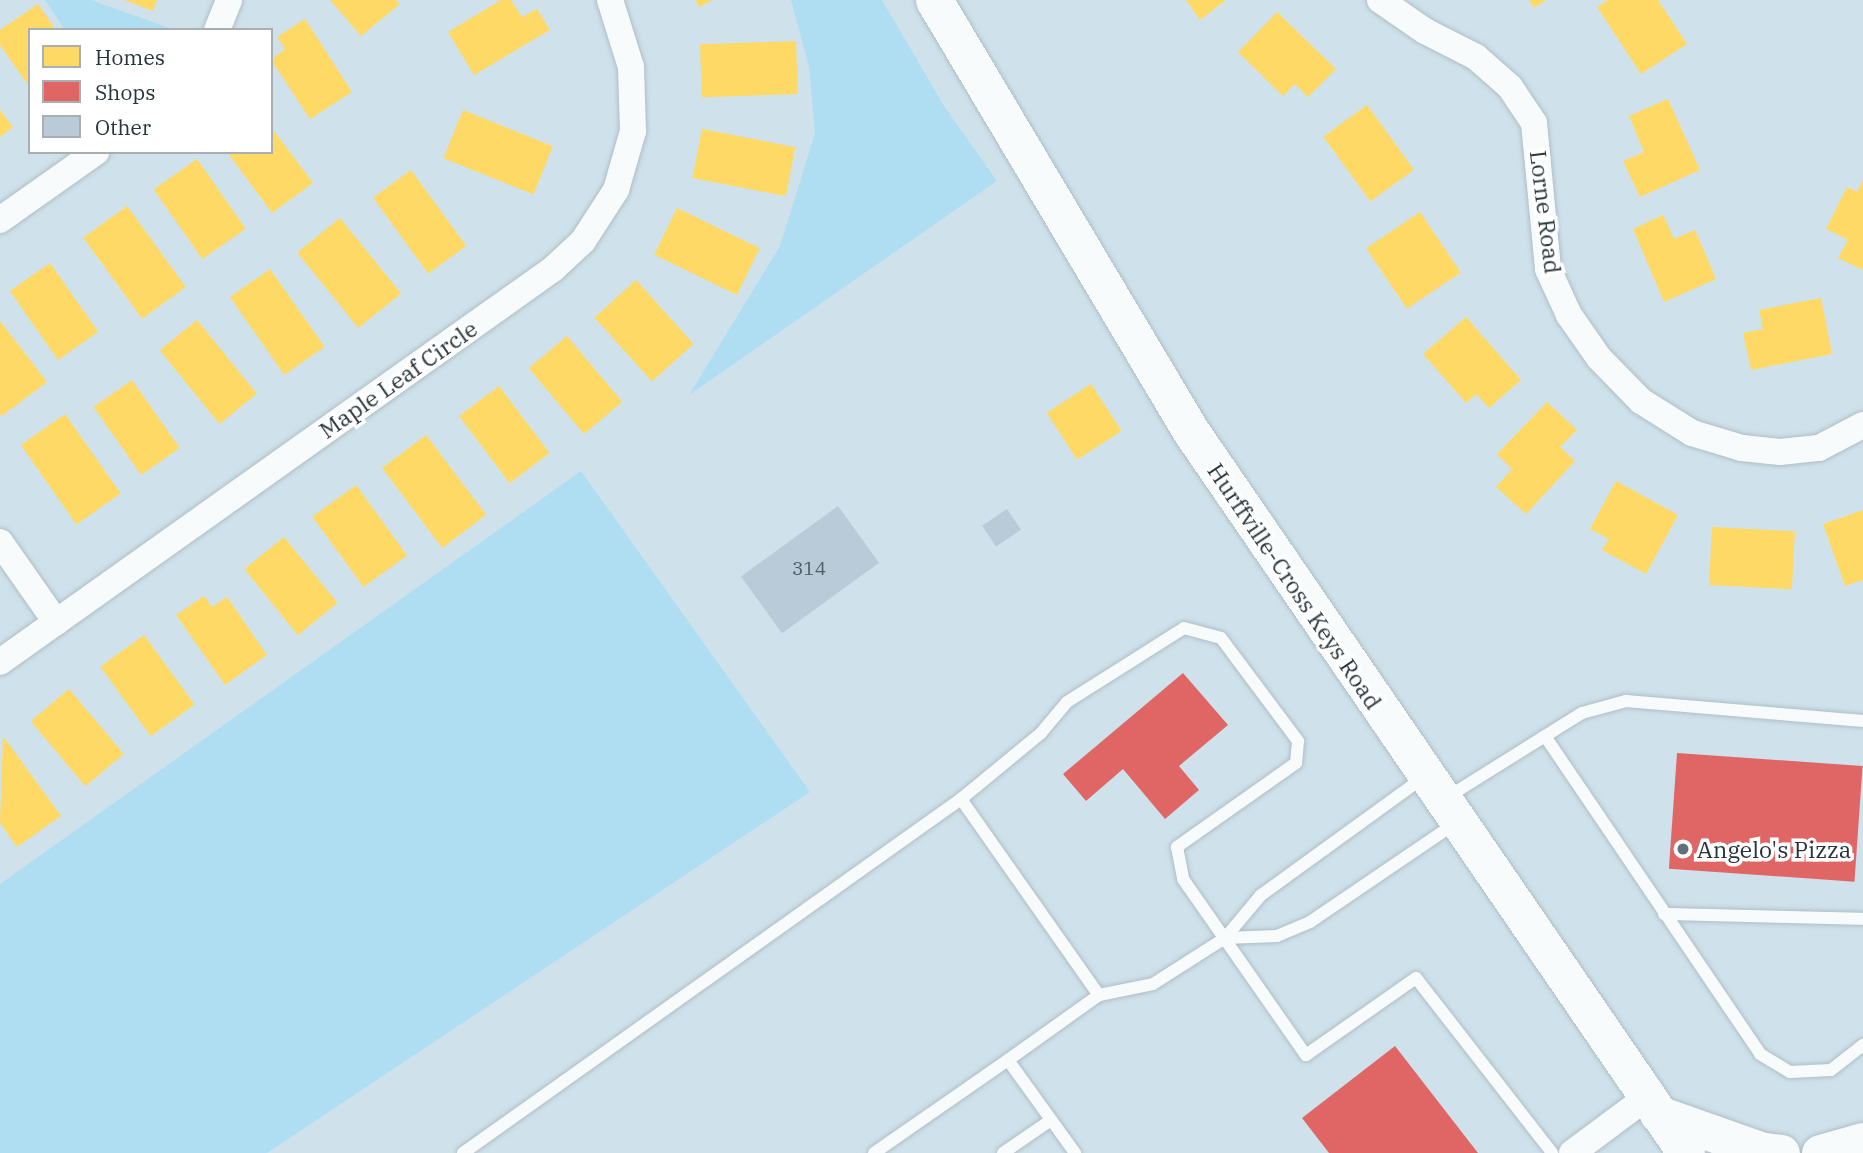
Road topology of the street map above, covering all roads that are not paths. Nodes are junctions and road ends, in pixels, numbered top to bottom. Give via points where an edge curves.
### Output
1 (229, 0) edge
2 (610, 0) edge
3 (934, 0) edge
4 (1380, 0) edge
5 (218, 28) edge
6 (93, 154) edge
7 (0, 220) edge
8 (1863, 425) edge
9 (0, 542) edge
10 (56, 622) junction
11 (0, 662) edge
12 (1863, 721) edge
13 (1545, 736) junction
14 (961, 799) junction
15 (1441, 800) junction
16 (1664, 914) junction
17 (1863, 919) edge
18 (1226, 939) junction
19 (1099, 995) junction
20 (1863, 1045) edge
21 (1008, 1060) junction
22 (1653, 1106) junction
23 (1051, 1120) junction
24 (1863, 1141) edge
25 (463, 1153) edge
26 (874, 1153) edge
27 (1003, 1153) edge
28 (1075, 1153) edge
29 (1552, 1153) edge
30 (1572, 1153) edge
31 (1686, 1153) edge
32 (1781, 1153) edge
33 (1820, 1153) edge

1 - 5 street
2 - 10 street, Maple Leaf Circle via 631,67 633,131 616,190 583,241 553,269
3 - 15 main road, Hurffville-Cross Keys Road via 1190,430
4 - 8 street, Lorne Road via 1425,31 1476,57 1510,87 1534,123 1548,269 1569,314 1599,358 1641,401 1692,433 1742,448 1780,452 1819,448
6 - 7 street
9 - 10 street
10 - 11 street, Maple Leaf Circle
12 - 13 lane via 1626,701 1582,713
13 - 15 lane
13 - 16 lane
14 - 18 lane via 1041,733 1067,702 1184,628 1221,638 1298,741 1296,763 1177,846 1183,879
14 - 19 lane
14 - 25 lane
15 - 18 lane via 1261,895
15 - 18 lane via 1310,922 1278,936
15 - 22 main road, Hurffville-Cross Keys Road
16 - 17 lane
16 - 20 lane via 1760,1054 1790,1072 1831,1070
18 - 19 lane via 1153,984
18 - 29 lane via 1306,1055 1416,978
19 - 21 lane
21 - 23 lane
21 - 26 lane
22 - 30 street
22 - 31 main road, Hurffville-Cross Keys Road
22 - 32 main road
23 - 27 lane
23 - 28 lane
24 - 33 main road

